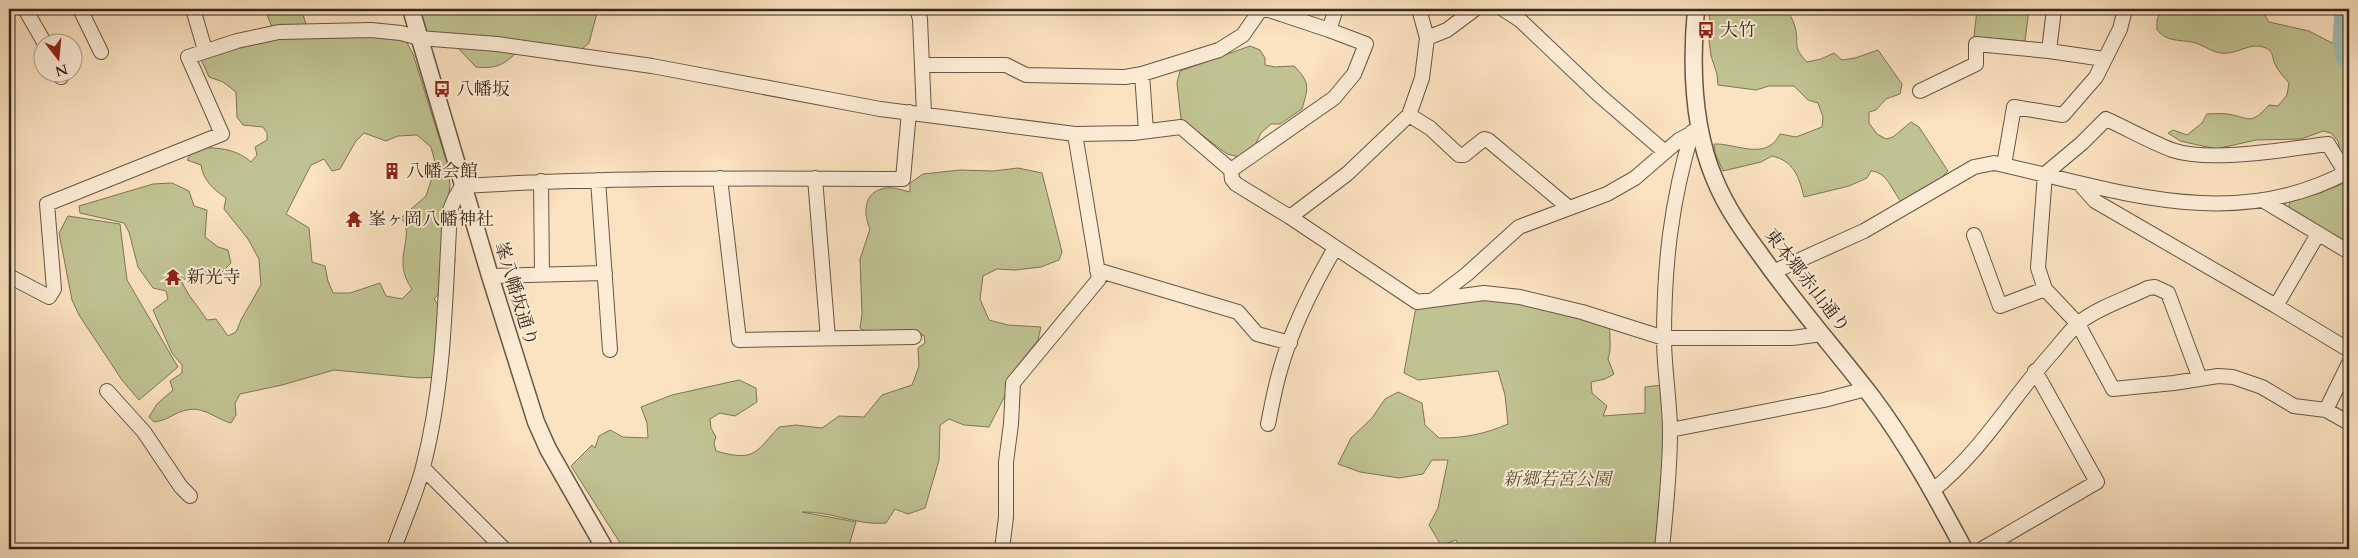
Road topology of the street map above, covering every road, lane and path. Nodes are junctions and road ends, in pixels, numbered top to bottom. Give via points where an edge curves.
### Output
1 (25, 9) edge
2 (80, 9) edge
3 (193, 9) edge
4 (411, 9) edge
5 (917, 9) edge
6 (1261, 9) edge
7 (1266, 9) edge
8 (1336, 9) edge
9 (1419, 9) edge
10 (1475, 9) edge
11 (1503, 9) edge
12 (1696, 9) edge
13 (2054, 9) edge
14 (2125, 9) edge
15 (1329, 30) junction
16 (38, 32) edge
17 (419, 38) junction
18 (1427, 38) junction
19 (205, 50) junction
20 (2049, 51) junction
21 (101, 52) dead end
22 (2104, 59) junction
23 (922, 65) junction
24 (1142, 74) junction
25 (1920, 91) dead end
26 (909, 112) junction
27 (924, 114) junction
28 (1410, 115) junction
29 (1696, 130) junction
30 (1146, 131) junction
31 (1075, 134) junction
32 (1665, 152) junction
33 (2004, 165) junction
34 (1232, 170) junction
35 (2348, 172) edge
36 (2045, 174) junction
37 (720, 178) junction
38 (815, 178) junction
39 (598, 180) junction
40 (541, 181) junction
41 (2079, 183) junction
42 (462, 186) junction
43 (2264, 201) junction
44 (1568, 207) junction
45 (1290, 216) junction
46 (2318, 234) junction
47 (1974, 235) dead end
48 (1335, 248) junction
49 (2349, 252) edge
50 (1097, 270) junction
51 (1772, 272) junction
52 (605, 273) junction
53 (542, 275) junction
54 (9, 276) edge
55 (490, 276) junction
56 (2045, 289) junction
57 (1433, 300) junction
58 (2276, 306) junction
59 (2078, 324) junction
60 (1822, 334) junction
61 (914, 337) dead end
62 (828, 338) junction
63 (1664, 338) junction
64 (1290, 343) junction
65 (610, 350) dead end
66 (2349, 350) edge
67 (2349, 363) edge
68 (2035, 371) junction
69 (2200, 379) junction
70 (1866, 389) junction
71 (107, 391) dead end
72 (2326, 410) junction
73 (2349, 423) edge
74 (1268, 424) dead end
75 (1670, 430) junction
76 (423, 468) junction
77 (1932, 491) junction
78 (190, 496) dead end
79 (394, 549) edge
80 (504, 549) edge
81 (605, 549) edge
82 (1002, 549) edge
83 (1662, 549) edge
84 (1964, 549) edge
85 (1982, 549) edge

1 - 16 street
2 - 21 street
3 - 19 street
4 - 17 street, 峯八幡坂通り
5 - 23 street
6 - 24 street via 1243,35 1219,50
7 - 15 street
8 - 15 street
9 - 18 street
10 - 18 street via 1447,30
11 - 32 street via 1520,20
12 - 29 street, 東本郷赤山通り
13 - 20 street
14 - 22 street via 2120,28
15 - 34 street via 1366,44 1354,74 1334,98
17 - 19 street via 371,30 313,30 279,32
17 - 26 street via 497,44 652,66
17 - 42 street, 峯八幡坂通り
18 - 28 street via 1422,78
19 - 54 street via 188,57 222,134 47,204 54,289 49,297
20 - 22 street
20 - 25 street via 1976,44 1976,64
22 - 33 street via 2096,77 2063,114 2014,107
23 - 24 street via 1006,65 1026,75
23 - 27 street
24 - 30 street
26 - 27 street
26 - 38 street via 903,179
27 - 31 street
28 - 44 street via 1430,128 1459,155 1488,140
28 - 45 street via 1348,174
29 - 32 street
29 - 51 street, 東本郷赤山通り via 1732,213
29 - 63 street via 1677,186 1669,229
30 - 31 street
30 - 34 street via 1181,127
31 - 50 street
32 - 44 street via 1635,178 1607,194
33 - 36 street
33 - 51 street via 1994,163 1974,167 1864,231
34 - 45 street via 1236,184
35 - 36 street via 2328,144 2210,155 2174,150 2106,119
35 - 43 street via 2299,192
36 - 41 street
36 - 56 street via 2038,268
37 - 38 street
37 - 39 street
37 - 62 street via 739,340
38 - 62 street
39 - 40 street
39 - 52 street
40 - 42 street
40 - 53 street
41 - 43 street via 2138,197 2201,205
41 - 58 street via 2095,201
42 - 55 street, 峯八幡坂通り
42 - 76 street via 450,210 442,353
43 - 46 street
44 - 57 street via 1518,227
45 - 48 street
46 - 49 street
46 - 58 street
47 - 56 street via 2000,306
48 - 57 street via 1417,302
48 - 64 street via 1314,285
50 - 64 street via 1238,312 1257,334
50 - 82 street via 1099,279 1013,383
51 - 60 street, 東本郷赤山通り
52 - 53 street
52 - 65 street
53 - 55 street
55 - 81 street, 峯八幡坂通り via 536,422
56 - 59 street
57 - 63 street via 1484,293 1520,297 1582,312
58 - 66 street
59 - 68 street
59 - 69 street via 2113,389
59 - 69 street via 2148,288 2168,293
60 - 63 street via 1792,338
60 - 70 street, 東本郷赤山通り
61 - 62 street
63 - 75 street
64 - 74 street
67 - 72 street
68 - 77 street via 1957,471
68 - 85 street via 2097,482
69 - 72 street via 2233,377 2262,387 2294,406
70 - 75 street
70 - 77 street, 東本郷赤山通り
71 - 78 street via 144,432
72 - 73 street
75 - 83 street
76 - 79 street
76 - 80 street
77 - 84 street, 東本郷赤山通り

